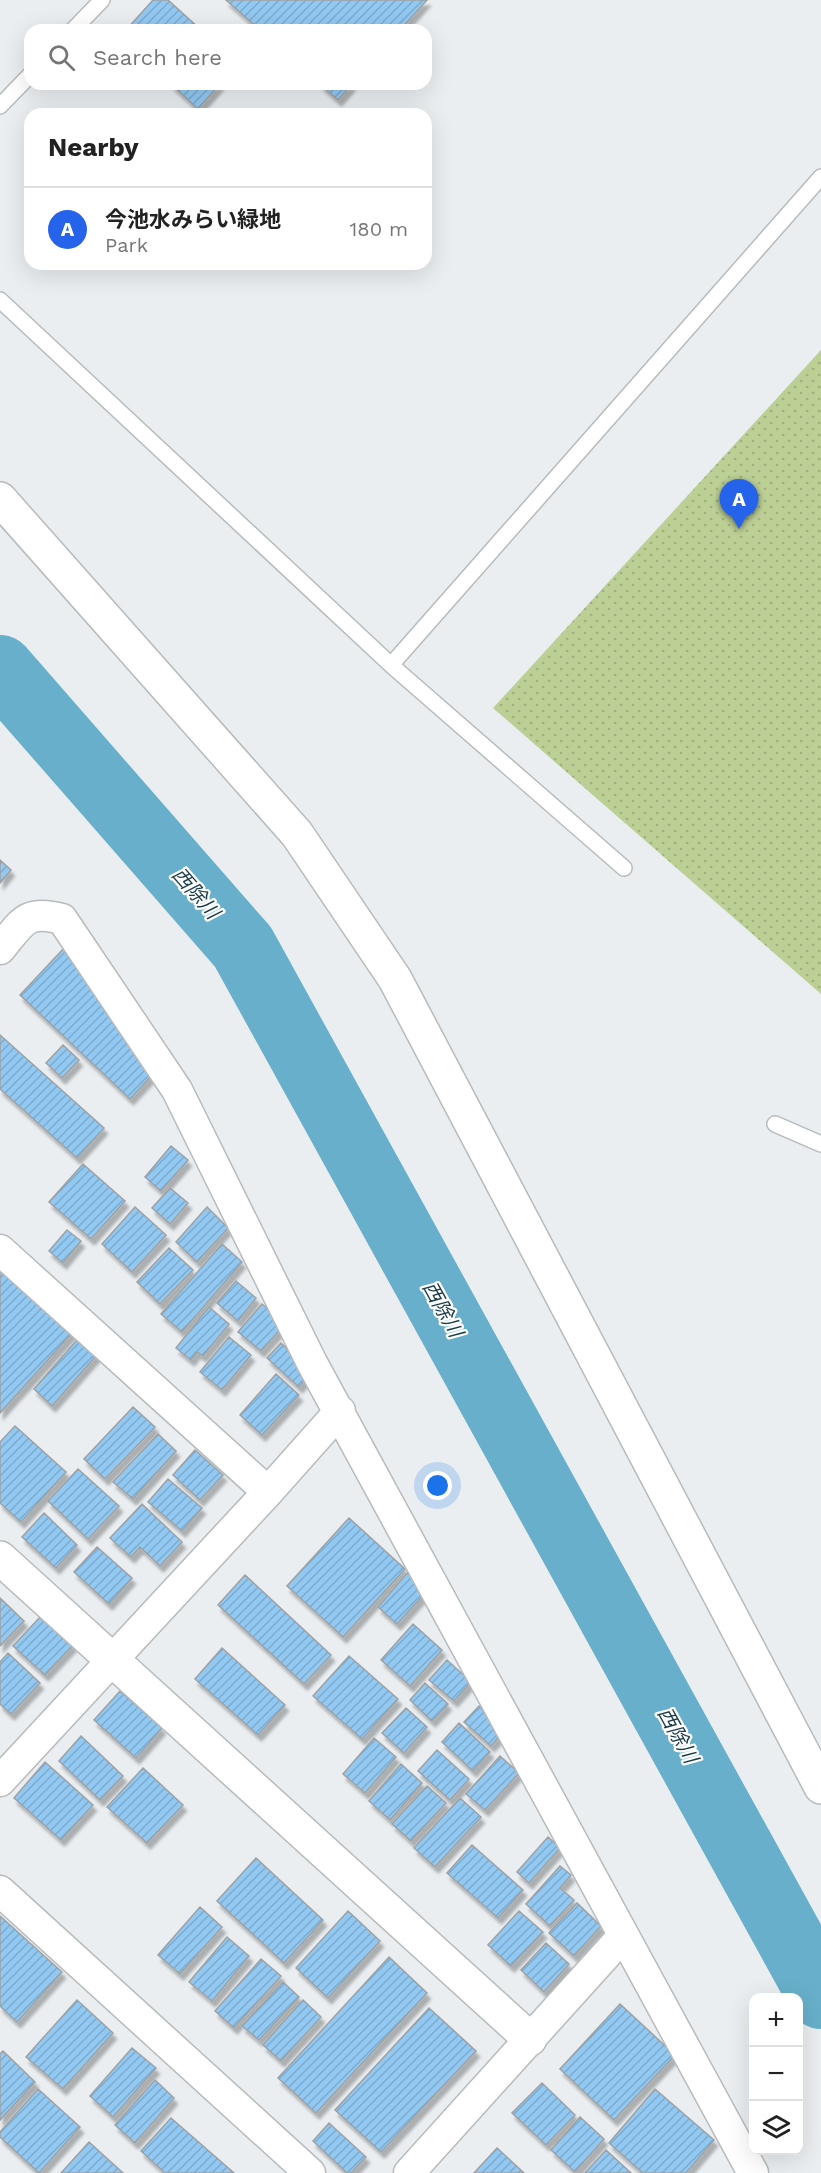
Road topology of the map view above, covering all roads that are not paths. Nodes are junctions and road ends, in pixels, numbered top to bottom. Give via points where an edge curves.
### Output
1 (102, 0) edge
2 (79, 24) edge
3 (24, 81) edge
4 (0, 106) edge
5 (821, 177) edge
6 (0, 300) edge
7 (0, 499) edge
8 (392, 665) junction
9 (624, 868) dead end
10 (0, 949) edge
11 (775, 1124) dead end
12 (821, 1144) edge
13 (0, 1250) edge
14 (340, 1411) junction
15 (268, 1492) junction
16 (0, 1558) edge
17 (111, 1659) junction
18 (0, 1781) edge
19 (821, 1786) edge
20 (0, 1891) edge
21 (623, 1936) junction
22 (530, 2039) junction
23 (310, 2173) edge
24 (409, 2173) edge
25 (753, 2173) edge

1 - 2 lane
3 - 4 lane
5 - 8 lane
6 - 8 lane
7 - 19 street via 297,834 395,979
8 - 9 lane
10 - 14 street via 27,918 44,915 62,919 177,1090
11 - 12 lane
13 - 15 street
14 - 15 street
14 - 21 street
15 - 17 street
16 - 17 street
17 - 18 street
17 - 22 street
20 - 23 street
21 - 22 street
21 - 25 street
22 - 24 street

